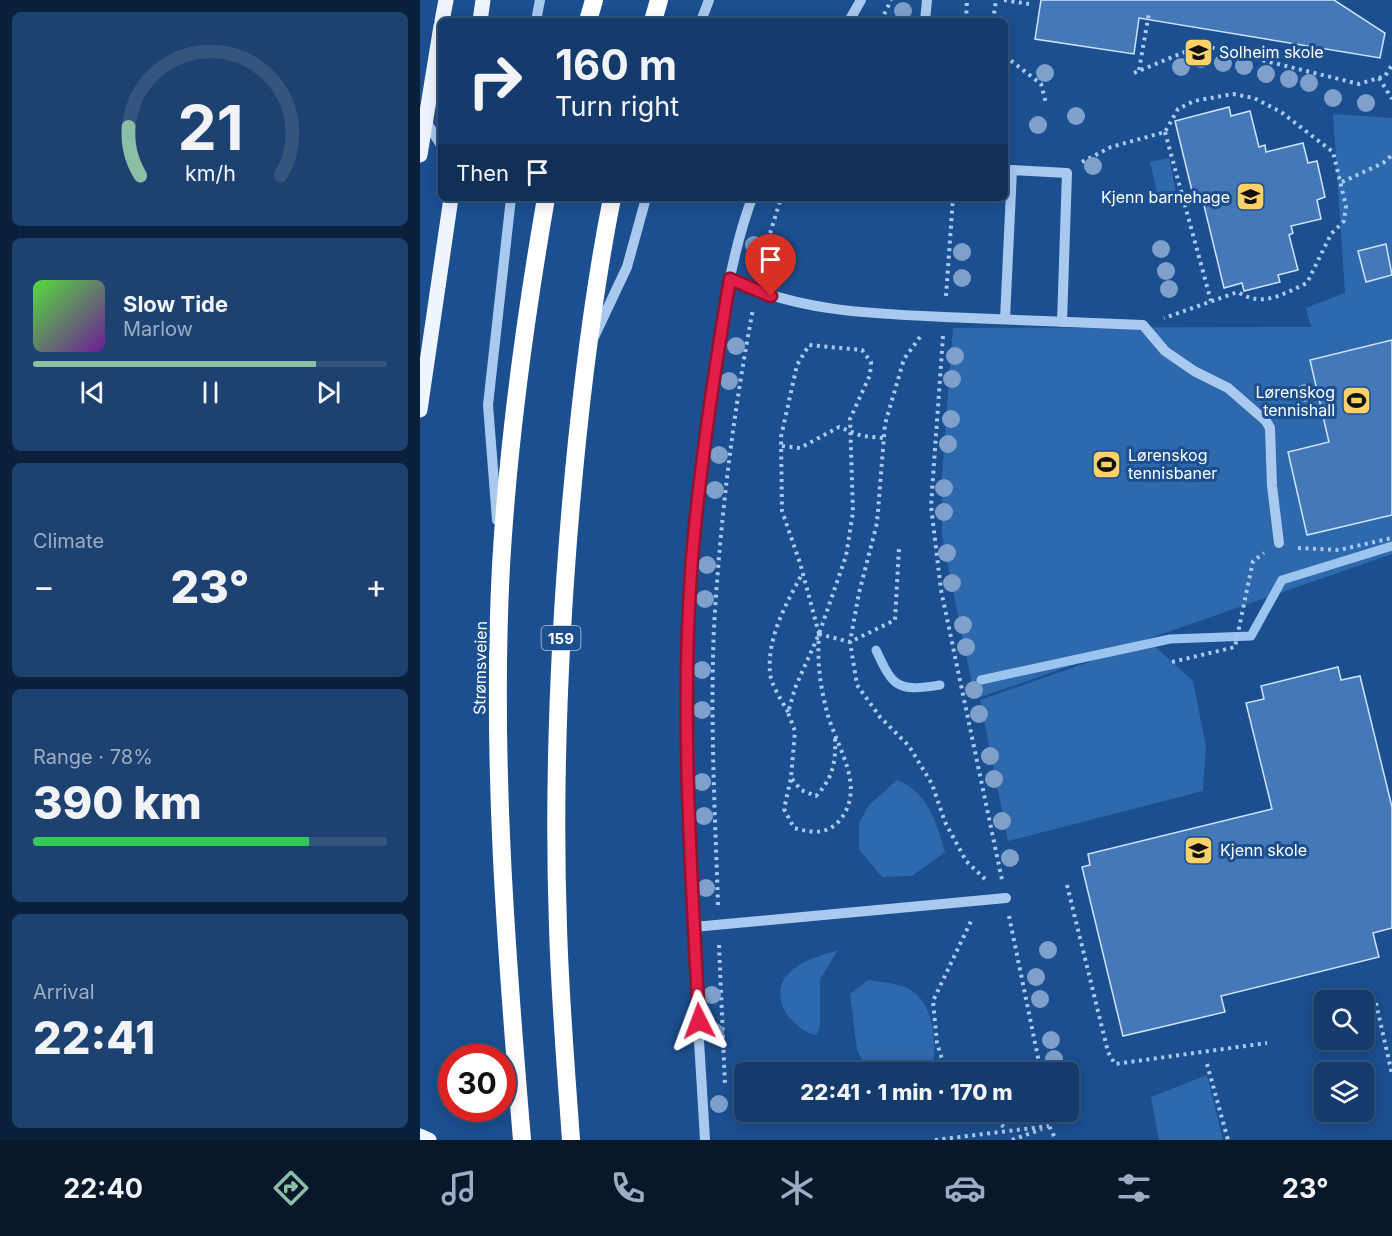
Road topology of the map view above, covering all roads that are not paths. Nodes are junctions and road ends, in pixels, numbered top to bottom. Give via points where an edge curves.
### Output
1 (447, 0) edge
2 (483, 0) edge
3 (540, 0) edge
4 (594, 0) edge
5 (659, 0) edge
6 (709, 0) edge
7 (861, 0) edge
8 (927, 0) edge
9 (443, 18) edge
10 (480, 18) edge
11 (537, 18) edge
12 (589, 18) edge
13 (654, 18) edge
14 (702, 18) edge
15 (851, 18) edge
16 (925, 18) edge
17 (438, 40) edge
18 (422, 116) edge
19 (438, 140) edge
20 (420, 155) edge
21 (451, 201) edge
22 (511, 201) edge
23 (545, 201) edge
24 (612, 201) edge
25 (645, 201) edge
26 (751, 201) edge
27 (730, 279) junction
28 (1005, 319) junction
29 (1062, 322) junction
30 (588, 351) junction
31 (420, 410) edge
32 (1279, 543) road end
33 (501, 566) junction
34 (1006, 898) road end
35 (694, 927) junction
36 (522, 1140) edge
37 (571, 1140) edge
38 (705, 1140) edge

1 - 9 main road
2 - 10 main road
3 - 11 street
4 - 12 highway
5 - 13 highway
6 - 14 street
7 - 15 street
8 - 16 street
17 - 18 main road
18 - 19 street
18 - 20 main road
21 - 31 main road
22 - 33 street via 488,405
23 - 33 highway, Strømsveien via 516,396
24 - 30 highway, 159
25 - 30 street via 627,267
26 - 27 street
27 - 28 street via 809,306
27 - 35 street via 692,559 687,724
28 - 29 street
28 - 29 street via 1012,170 1067,173
29 - 32 street via 1143,325 1165,351 1251,405 1270,428
30 - 37 highway, 159 via 563,599 559,693 558,926
33 - 36 highway, Strømsveien via 500,824
34 - 35 street
35 - 38 street

